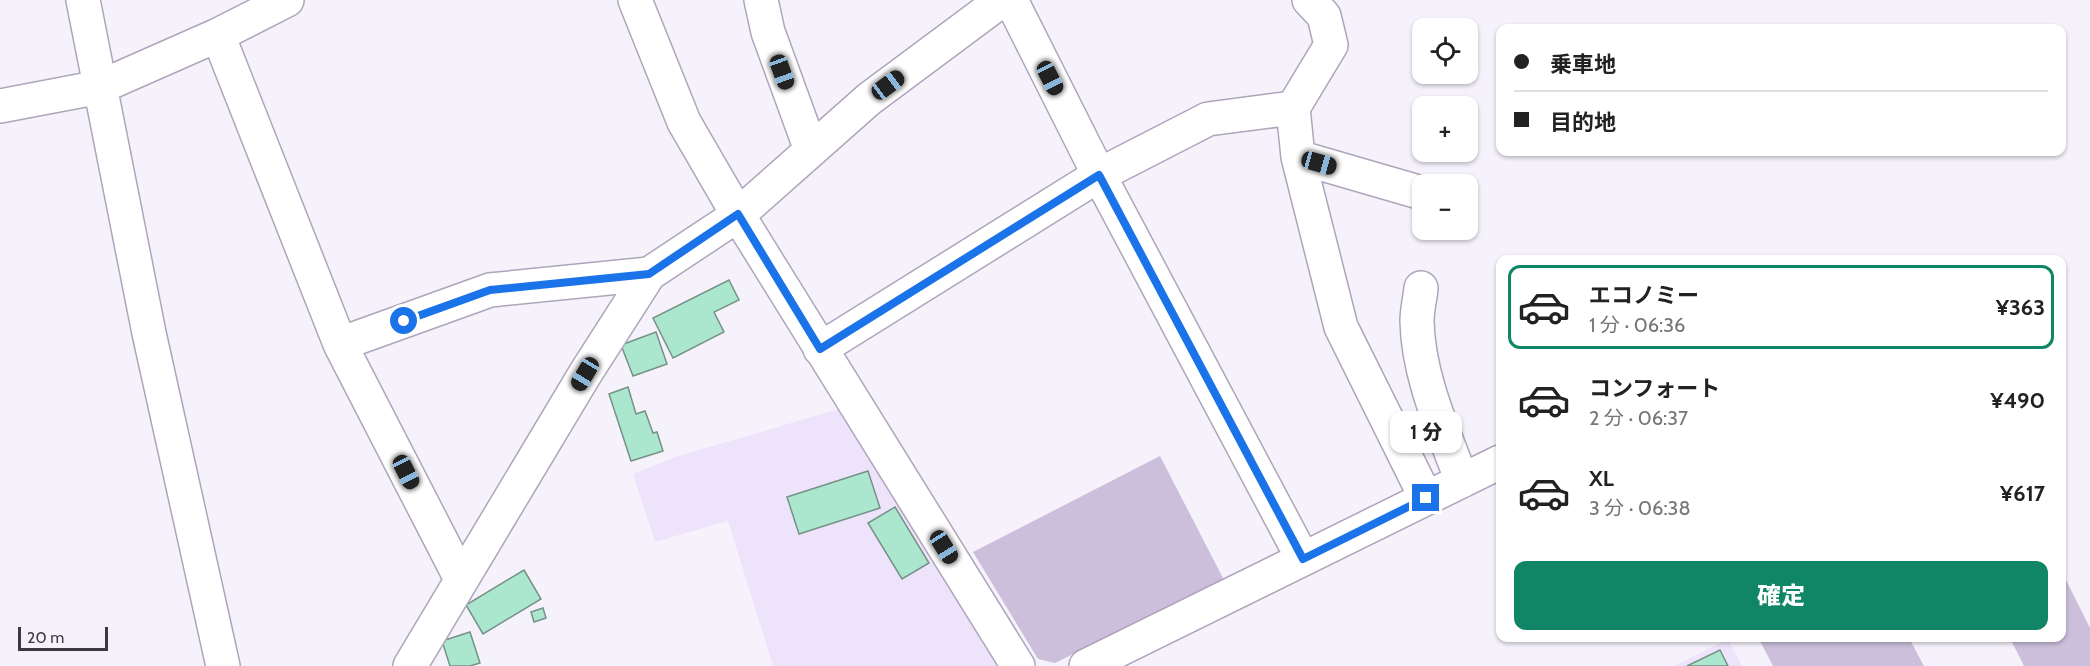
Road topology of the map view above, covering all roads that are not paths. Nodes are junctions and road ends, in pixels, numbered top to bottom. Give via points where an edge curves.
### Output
1 (83, 0) edge
2 (287, 0) edge
3 (635, 0) edge
4 (761, 0) edge
5 (1002, 0) edge
6 (1011, 0) edge
7 (1309, 0) edge
8 (218, 35) junction
9 (100, 87) junction
10 (0, 106) edge
11 (1293, 108) junction
12 (810, 150) junction
13 (1298, 157) junction
14 (1099, 175) junction
15 (1412, 190) edge
16 (738, 214) junction
17 (649, 274) junction
18 (1421, 288) dead end
19 (340, 344) junction
20 (820, 349) junction
21 (1496, 464) edge
22 (1462, 481) junction
23 (1426, 498) junction
24 (1303, 559) junction
25 (461, 579) junction
26 (223, 666) edge
27 (410, 666) edge
28 (1018, 666) edge
29 (1086, 666) edge

1 - 9 street
2 - 8 street
3 - 16 street via 684,122
4 - 12 street via 768,32
5 - 12 street via 869,99
6 - 14 street
7 - 11 street via 1324,16 1331,45
8 - 9 street
8 - 19 street
9 - 10 street
9 - 26 street via 149,333
11 - 13 street
11 - 14 street via 1208,119
12 - 16 street
13 - 15 street
13 - 23 street via 1341,327
14 - 20 street
14 - 24 street
16 - 17 street
16 - 20 street
17 - 19 street via 490,290
17 - 25 street
18 - 22 street via 1417,320 1421,352 1433,403
19 - 25 street
20 - 28 street
21 - 22 street
22 - 23 street
23 - 24 street
24 - 29 street
25 - 27 street

